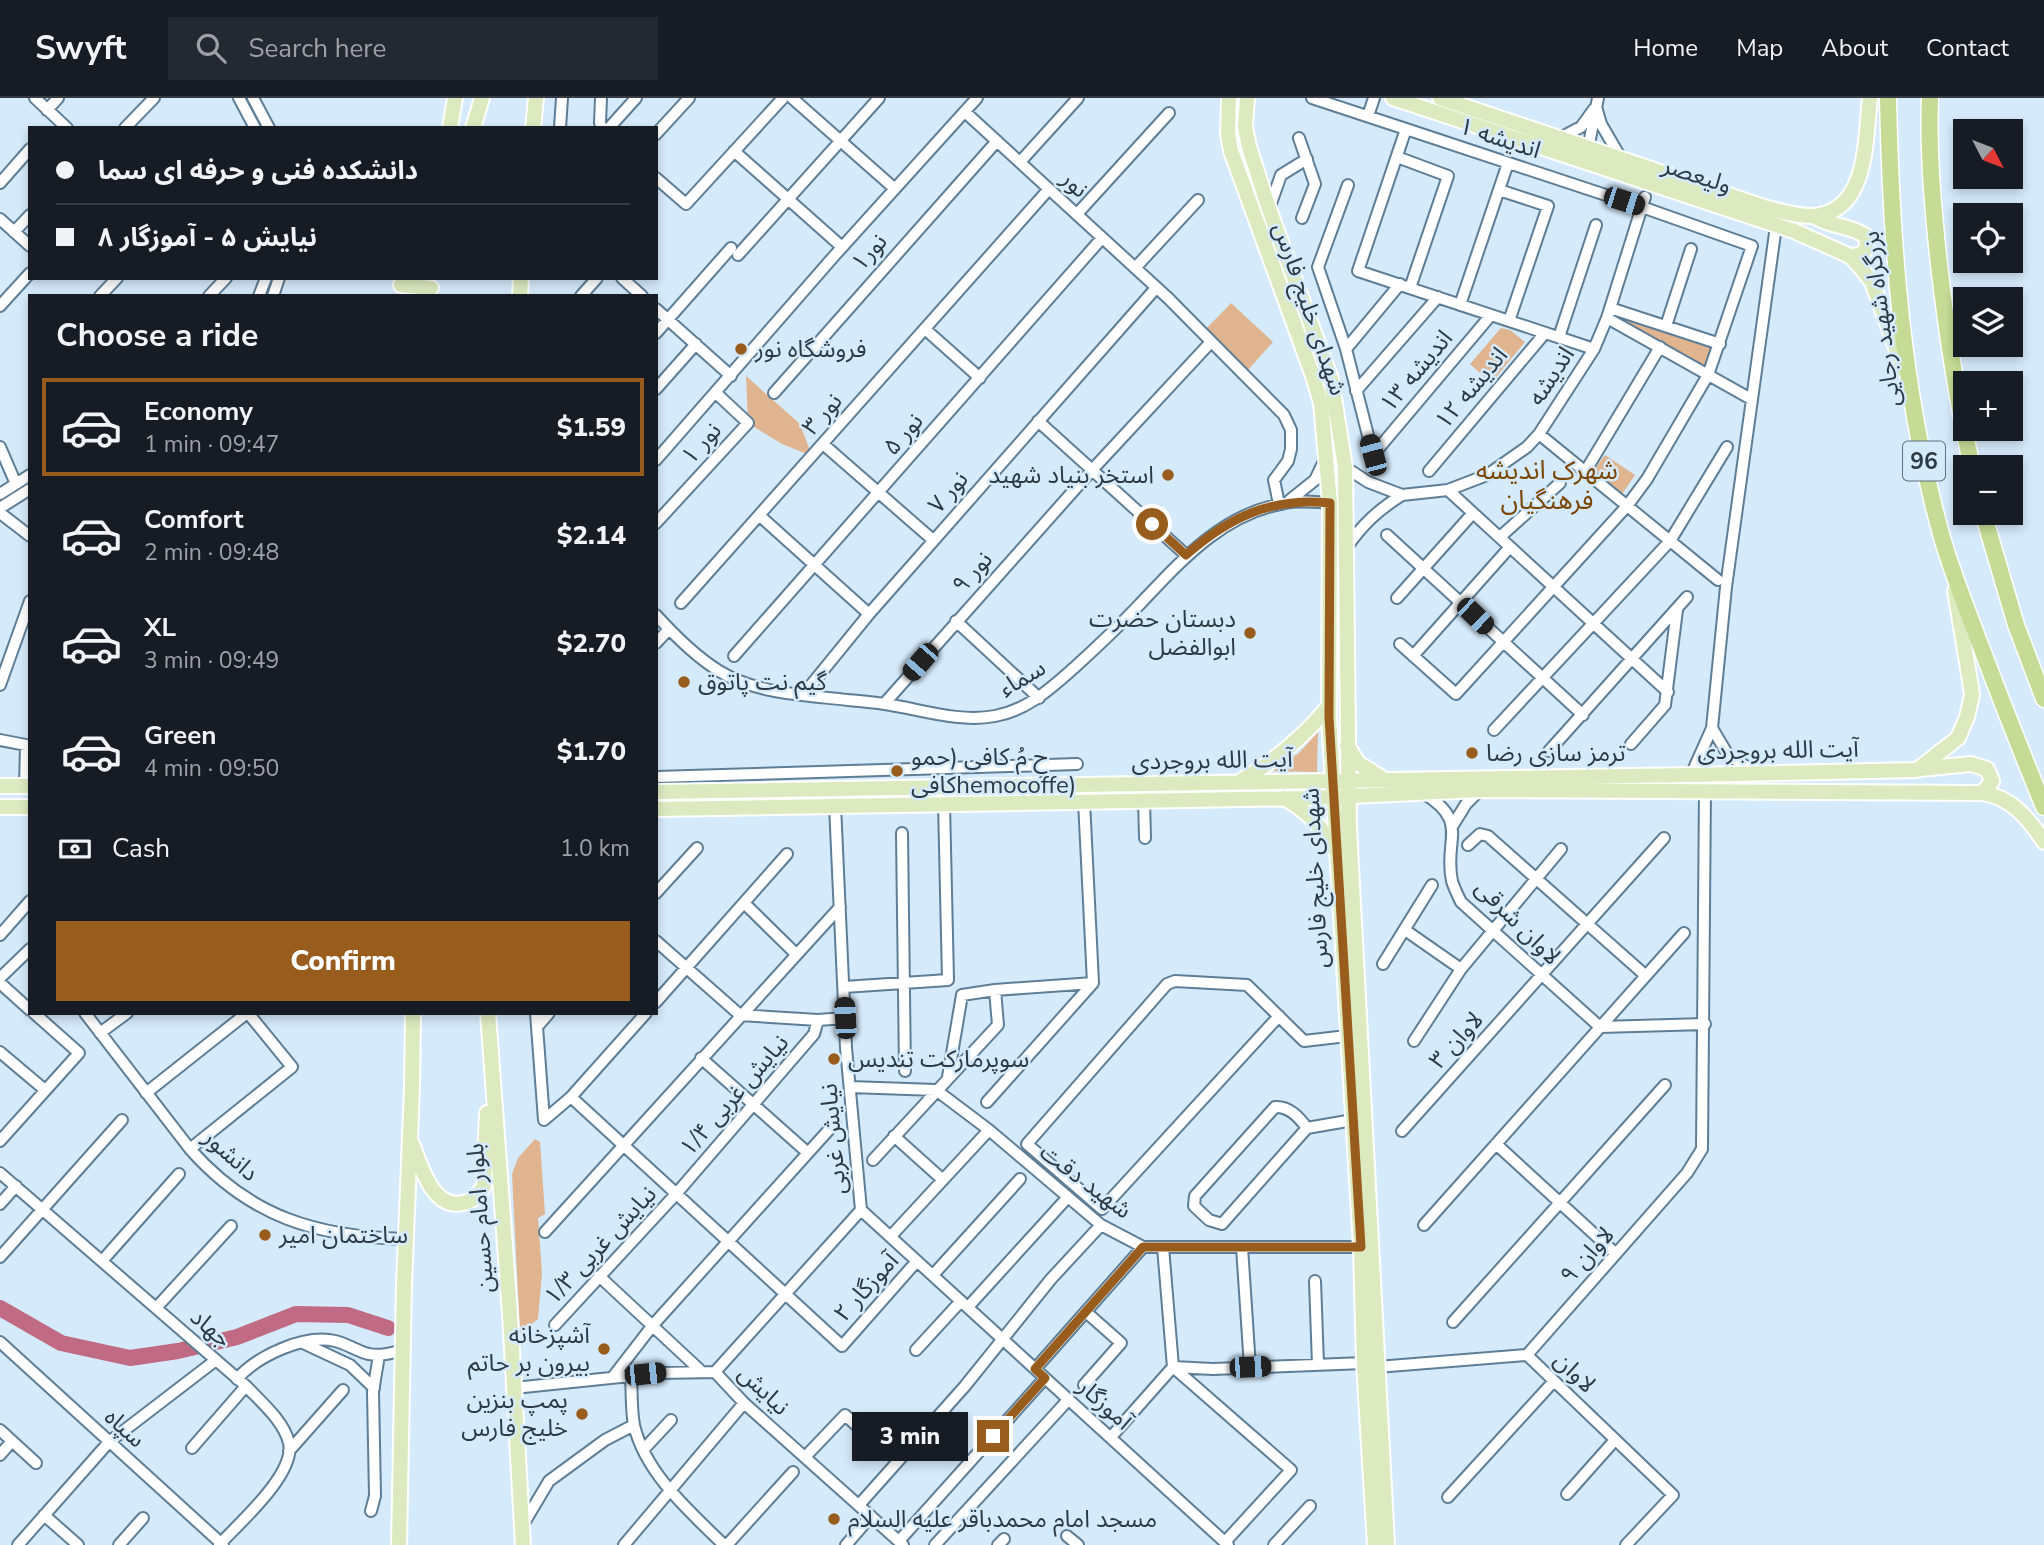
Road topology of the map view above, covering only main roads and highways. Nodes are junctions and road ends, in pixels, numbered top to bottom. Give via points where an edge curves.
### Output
1 (455, 98) edge
2 (482, 98) edge
3 (536, 98) edge
4 (1229, 98) edge
5 (1247, 98) edge
6 (1393, 98) edge
7 (1440, 98) edge
8 (1870, 98) edge
9 (1888, 98) edge
10 (1930, 98) edge
11 (450, 126) edge
12 (474, 126) edge
13 (533, 126) edge
14 (1586, 155) junction
15 (1814, 216) junction
16 (1850, 256) junction
17 (401, 285) dead end
18 (431, 287) edge
19 (1909, 383) junction
20 (1969, 455) edge
21 (1987, 525) edge
22 (1950, 565) junction
23 (2044, 699) edge
24 (1329, 706) junction
25 (1347, 744) junction
26 (1917, 770) junction
27 (1383, 779) junction
28 (1332, 780) junction
29 (1348, 780) junction
30 (1303, 781) junction
31 (1237, 783) junction
32 (0, 786) edge
33 (27, 786) edge
34 (658, 792) edge
35 (1983, 793) junction
36 (1387, 795) junction
37 (1348, 796) junction
38 (1333, 797) junction
39 (1282, 798) junction
40 (1303, 798) junction
41 (0, 807) edge
42 (28, 807) edge
43 (2044, 807) edge
44 (658, 809) edge
45 (1349, 828) junction
46 (2044, 842) edge
47 (1336, 853) junction
48 (413, 1015) edge
49 (488, 1015) edge
50 (490, 1036) junction
51 (410, 1139) junction
52 (1360, 1150) junction
53 (1370, 1365) junction
54 (1381, 1539) edge
55 (398, 1545) edge
56 (523, 1545) edge

1 - 11 main road
2 - 12 main road
3 - 13 main road
4 - 24 main road, شهدای خلیج فارس via 1231,151 1321,404 1330,503
5 - 25 main road, شهدای خلیج فارس via 1249,148 1331,379 1345,467
6 - 14 main road, ولیعصر
7 - 14 main road, ولیعصر via 1558,139
8 - 15 main road via 1860,177 1854,190 1844,203
9 - 19 highway, بزرگراه شهید رجایی / 96 via 1889,181
10 - 20 highway, 96 via 1932,194 1945,314
14 - 15 main road, ولیعصر via 1622,160 1764,207
14 - 16 main road, ولیعصر via 1636,179
15 - 16 main road, ولیعصر via 1866,236 1866,251
16 - 19 main road, ولیعصر via 1872,282
17 - 18 main road
19 - 22 highway, بزرگراه شهید رجایی / 96
21 - 23 highway
22 - 26 main road via 1972,695 1958,738
22 - 43 highway, بزرگراه شهید رجایی / 96
24 - 28 main road, شهدای خلیج فارس
24 - 31 main road via 1275,758
25 - 27 main road via 1358,763
25 - 29 main road, شهدای خلیج فارس
26 - 27 main road, آیت الله بروجردی
26 - 35 main road, آیت الله بروجردی via 1971,764 1987,769 1992,781
27 - 29 main road, آیت الله بروجردی
28 - 29 main road, آیت الله بروجردی
28 - 30 main road, آیت الله بروجردی
28 - 38 main road, شهدای خلیج فارس
29 - 37 main road, شهدای خلیج فارس
30 - 31 main road, آیت الله بروجردی
30 - 40 main road
31 - 34 main road, آیت الله بروجردی
32 - 33 main road
35 - 36 main road, آیت الله بروجردی via 1480,790
35 - 46 main road, آیت الله بروجردی via 1998,795 2016,808
36 - 37 main road, آیت الله بروجردی
36 - 45 main road via 1365,803
37 - 38 main road, آیت الله بروجردی
37 - 45 main road, شهدای خلیج فارس
38 - 40 main road, آیت الله بروجردی
38 - 47 main road, شهدای خلیج فارس
39 - 40 main road, آیت الله بروجردی
39 - 44 main road, آیت الله بروجردی
39 - 47 main road via 1318,823
41 - 42 main road
45 - 52 main road, شهدای خلیج فارس
47 - 52 main road, شهدای خلیج فارس via 1353,1120
48 - 51 main road
49 - 50 main road, بلوار امام حسین
50 - 51 main road via 482,1191 461,1204 440,1198
50 - 56 main road, بلوار امام حسین
51 - 55 main road
52 - 53 main road, شهدای خلیج فارس
52 - 53 main road, شهدای خلیج فارس via 1361,1247
53 - 54 main road, شهدای خلیج فارس

